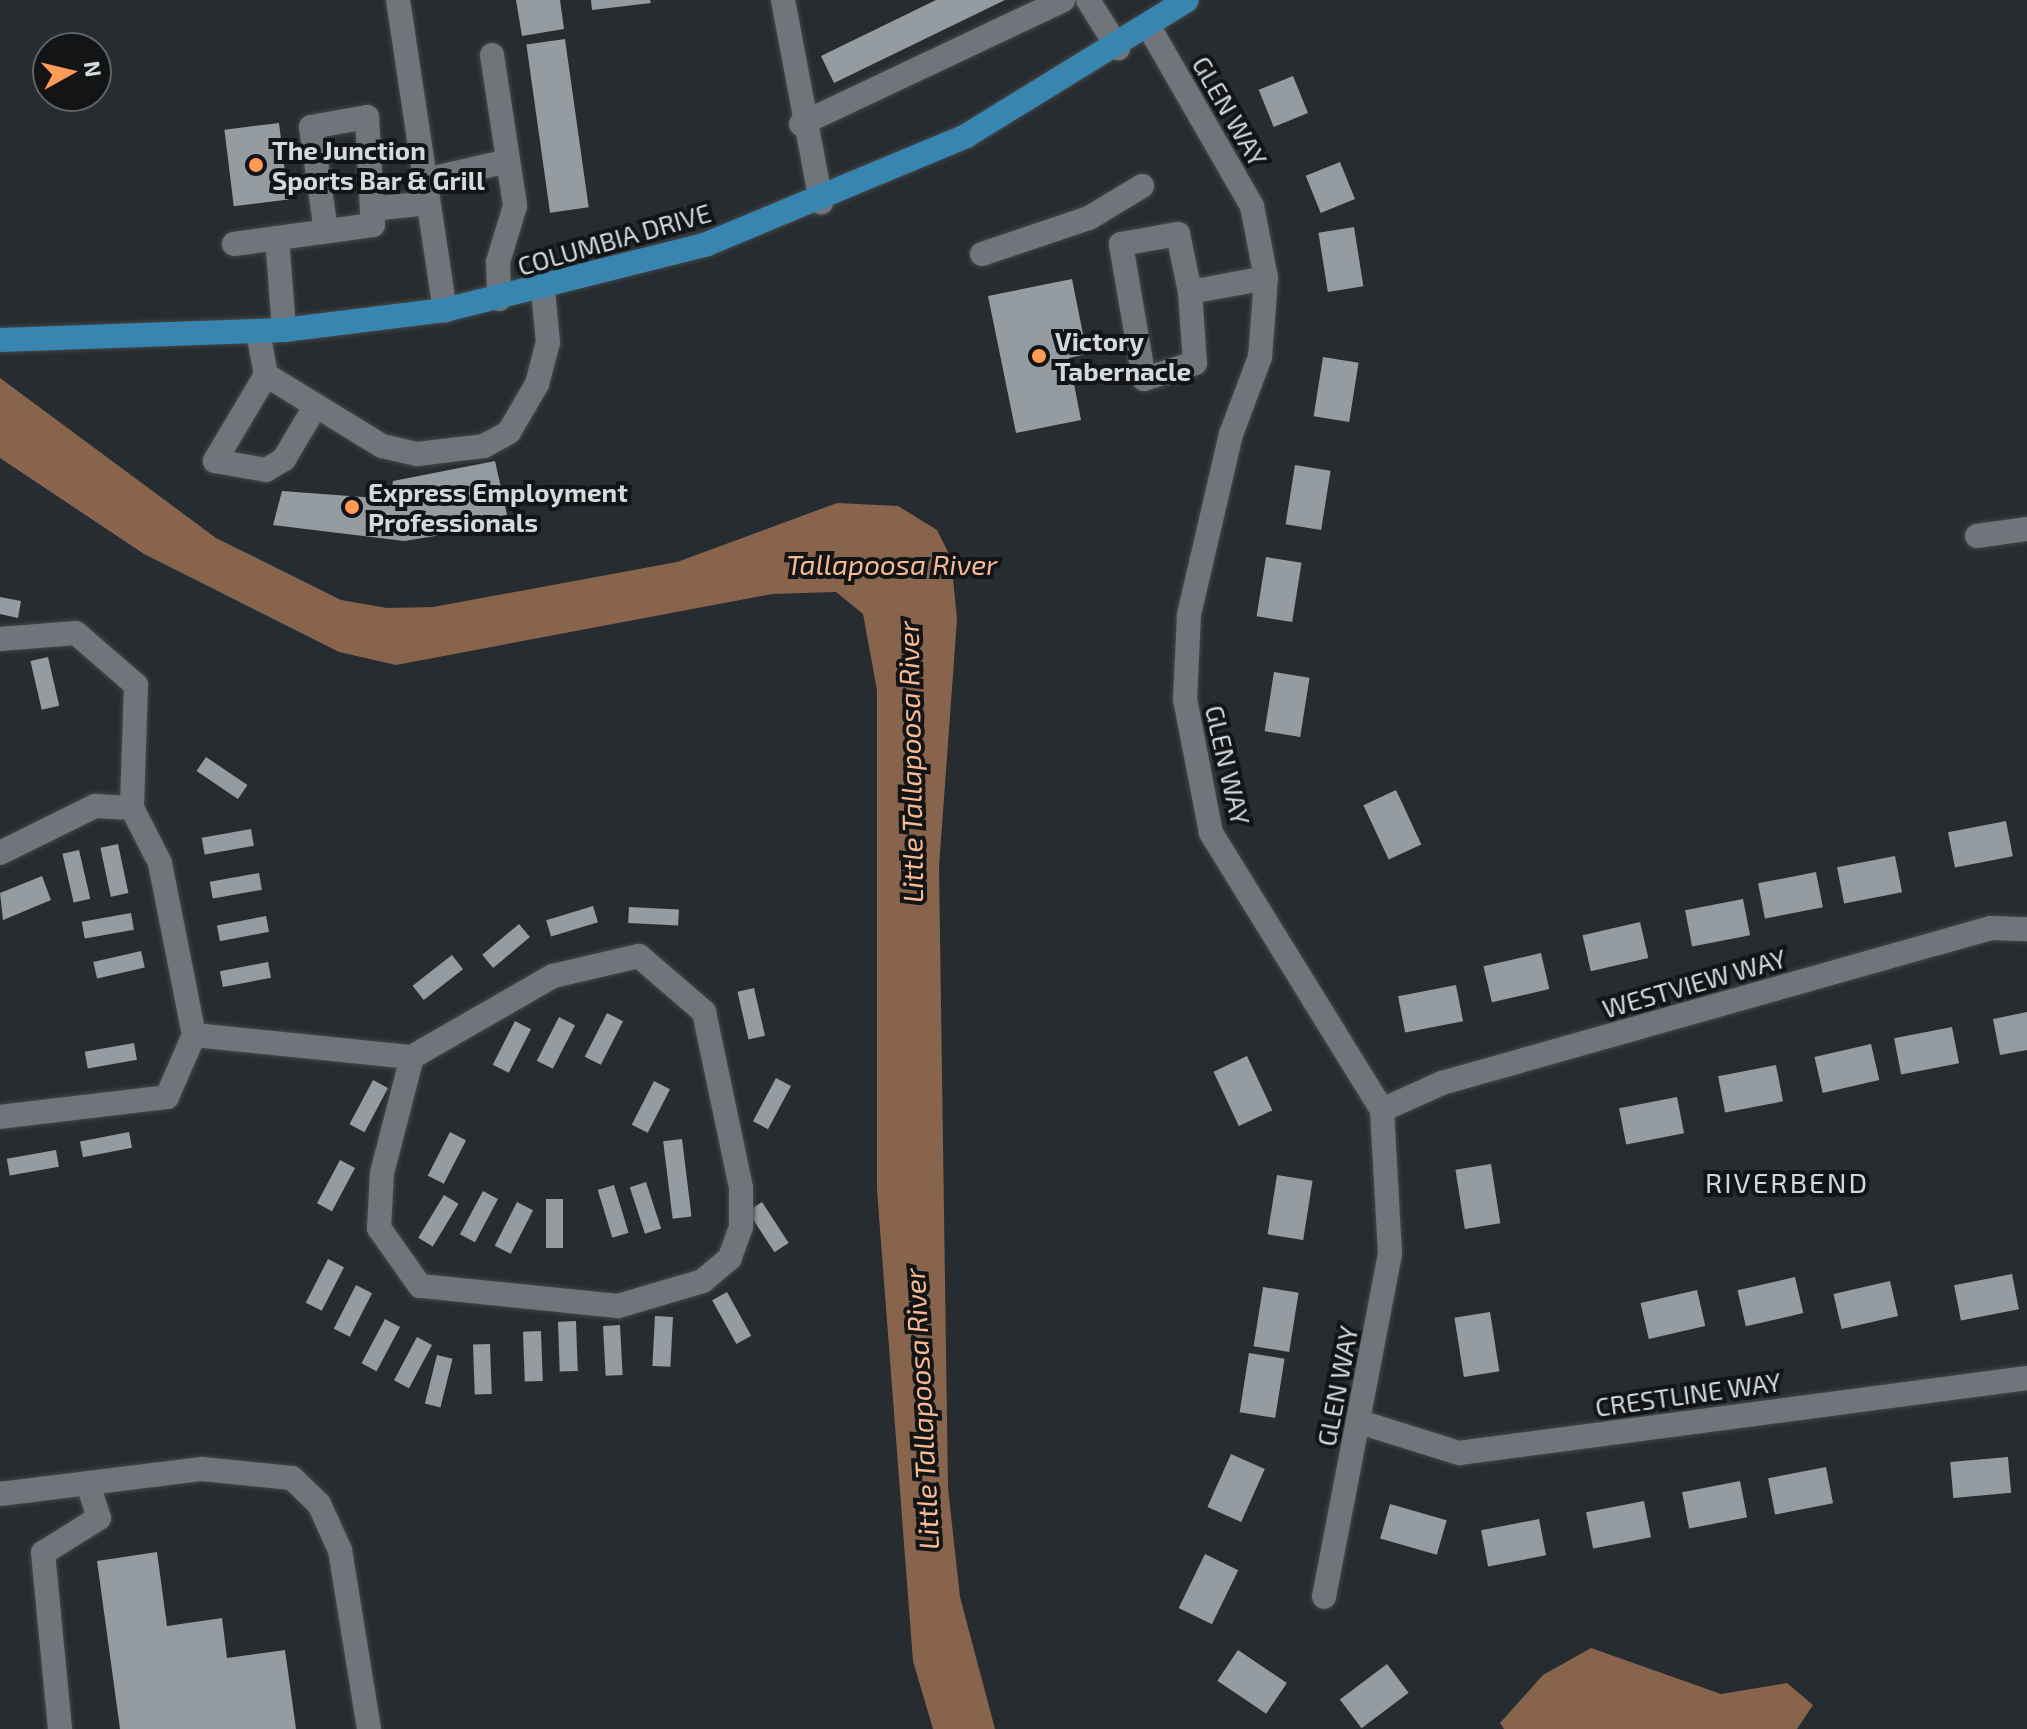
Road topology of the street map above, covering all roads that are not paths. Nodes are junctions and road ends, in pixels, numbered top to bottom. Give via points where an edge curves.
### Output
1 (398, 0) edge
2 (783, 0) edge
3 (1063, 0) edge
4 (1088, 0) edge
5 (1187, 0) edge
6 (1149, 27) junction
7 (1118, 48) junction
8 (492, 55) dead end
9 (801, 124) junction
10 (508, 161) junction
11 (1142, 186) dead end
12 (426, 192) junction
13 (821, 202) junction
14 (372, 209) junction
15 (1089, 218) junction
16 (326, 231) junction
17 (277, 238) junction
18 (234, 244) dead end
19 (1121, 244) junction
20 (982, 254) dead end
21 (1266, 278) junction
22 (543, 290) junction
23 (1190, 292) junction
24 (499, 299) junction
25 (445, 310) junction
26 (284, 330) junction
27 (258, 332) junction
28 (10, 339) edge
29 (266, 375) junction
30 (315, 407) junction
31 (2027, 529) edge
32 (1977, 536) dead end
33 (0, 639) edge
34 (132, 808) junction
35 (0, 853) edge
36 (2027, 929) edge
37 (194, 1035) junction
38 (412, 1057) junction
39 (1382, 1110) junction
40 (0, 1117) edge
41 (2027, 1378) edge
42 (1360, 1422) junction
43 (89, 1487) junction
44 (0, 1494) edge
45 (1324, 1597) dead end
46 (60, 1729) edge
47 (369, 1729) edge

1 - 12 street
2 - 9 street
3 - 9 street
4 - 7 street
5 - 6 main road, COLUMBIA DRIVE
6 - 7 main road, COLUMBIA DRIVE
6 - 21 street, GLEN WAY via 1252,206
7 - 13 main road, COLUMBIA DRIVE via 966,136
8 - 10 street
9 - 13 street
10 - 12 street
10 - 24 street via 515,206 498,262
11 - 15 street
12 - 14 street
12 - 25 street
13 - 22 main road, COLUMBIA DRIVE via 707,244
14 - 16 street via 373,225
14 - 16 street via 367,117 311,127
15 - 19 street
15 - 20 street
16 - 17 street
17 - 18 street
17 - 26 street
19 - 23 street via 1178,234
19 - 23 street via 1144,379 1195,363
21 - 23 street
21 - 39 street, GLEN WAY via 1260,357 1231,434 1189,615 1185,699 1211,833
22 - 24 main road, COLUMBIA DRIVE
22 - 30 street via 548,342 537,384 509,432 484,446 405,452
24 - 25 main road, COLUMBIA DRIVE
25 - 26 main road, COLUMBIA DRIVE
26 - 27 main road, COLUMBIA DRIVE
27 - 28 main road, COLUMBIA DRIVE
27 - 29 street
29 - 30 street
29 - 30 street via 215,461 266,470 284,459
31 - 32 street
33 - 34 street via 76,633 136,685 138,782
34 - 35 street via 95,806
34 - 37 street via 160,863
36 - 39 street, WESTVIEW WAY via 1975,933 1442,1083
37 - 38 street
37 - 40 street via 167,1097
38 - 38 street via 553,976 639,956 665,972 704,1012 721,1068 741,1188 741,1227 730,1258 703,1281 618,1306 420,1286 379,1228 382,1173
39 - 42 street, GLEN WAY via 1390,1254
41 - 42 street, CRESTLINE WAY via 1459,1453
42 - 45 street, GLEN WAY
43 - 44 street
43 - 46 street via 99,1518 43,1553
43 - 47 street via 202,1469 292,1478 319,1504 340,1550

